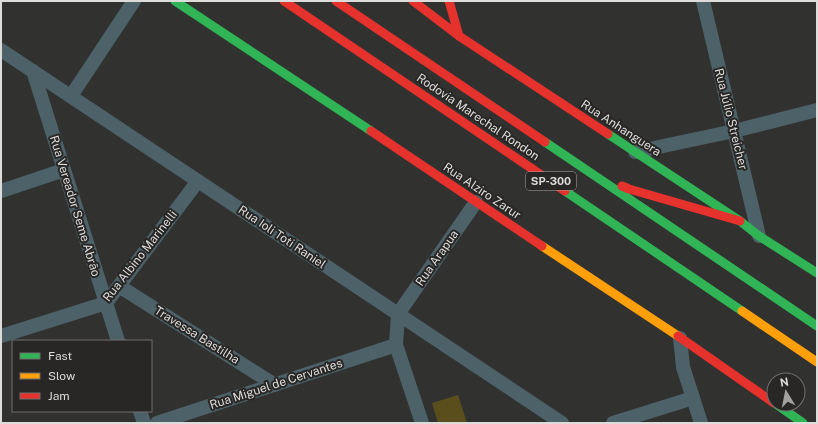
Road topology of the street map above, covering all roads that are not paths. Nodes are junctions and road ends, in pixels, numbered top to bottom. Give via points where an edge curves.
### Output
1 (134, 1) edge
2 (175, 1) edge
3 (284, 1) edge
4 (336, 1) edge
5 (413, 1) edge
6 (449, 1) edge
7 (703, 1) edge
8 (459, 36) junction
9 (1, 50) edge
10 (33, 71) junction
11 (71, 96) junction
12 (817, 110) edge
13 (734, 131) junction
14 (635, 152) junction
15 (64, 170) junction
16 (592, 175) junction
17 (198, 181) junction
18 (1, 190) edge
19 (476, 202) junction
20 (740, 221) junction
21 (759, 236) junction
22 (817, 273) edge
23 (119, 286) junction
24 (106, 303) junction
25 (398, 314) junction
26 (817, 326) edge
27 (1, 336) edge
28 (680, 338) junction
29 (118, 340) edge
30 (396, 345) junction
31 (817, 362) edge
32 (275, 385) junction
33 (766, 397) edge
34 (693, 398) junction
35 (140, 412) edge
36 (788, 412) edge
37 (144, 423) edge
38 (157, 423) edge
39 (422, 423) edge
40 (562, 423) edge
41 (613, 423) edge
42 (701, 423) edge
43 (803, 423) edge

1 - 11 street
2 - 19 main road, Rua Alziro Zarur
3 - 31 main road, Rodovia Marechal Rondon / SP-300
4 - 16 main road, Rodovia Marechal Rondon / SP-300
5 - 8 main road, Rua Anhanguera
6 - 8 main road
7 - 13 street, Rua Júlio Streicher
8 - 14 main road, Rua Anhanguera
9 - 10 street, Rua Ioli Toti Raniel
10 - 11 street, Rua Ioli Toti Raniel
10 - 15 street, Rua Vereador Seme Abrão
11 - 17 street, Rua Ioli Toti Raniel
12 - 13 street
13 - 14 street
13 - 21 street, Rua Júlio Streicher
14 - 20 main road, Rua Anhanguera
15 - 18 street
15 - 24 street, Rua Vereador Seme Abrão
16 - 20 main road via 629,189
16 - 26 main road, Rodovia Marechal Rondon / SP-300
17 - 23 street, Rua Albino Marinelli
17 - 25 street, Rua Ioli Toti Raniel
19 - 25 street, Rua Arapua
19 - 28 main road, Rua Alziro Zarur
20 - 21 main road, Rua Anhanguera
21 - 22 main road, Rua Anhanguera
23 - 24 street, Rua Albino Marinelli
23 - 32 street, Travessa Bastilha
24 - 27 street, Rua Albino Marinelli
24 - 29 street, Rua Vereador Seme Abrão
25 - 30 street
25 - 40 street, Rua Ioli Toti Raniel
28 - 33 main road, Rua Alziro Zarur
28 - 34 street via 683,367
30 - 32 street, Rua Miguel de Cervantes
30 - 39 street
32 - 38 street, Rua Miguel de Cervantes
34 - 41 street
34 - 42 street
35 - 37 street
36 - 43 main road, Rua Alziro Zarur

